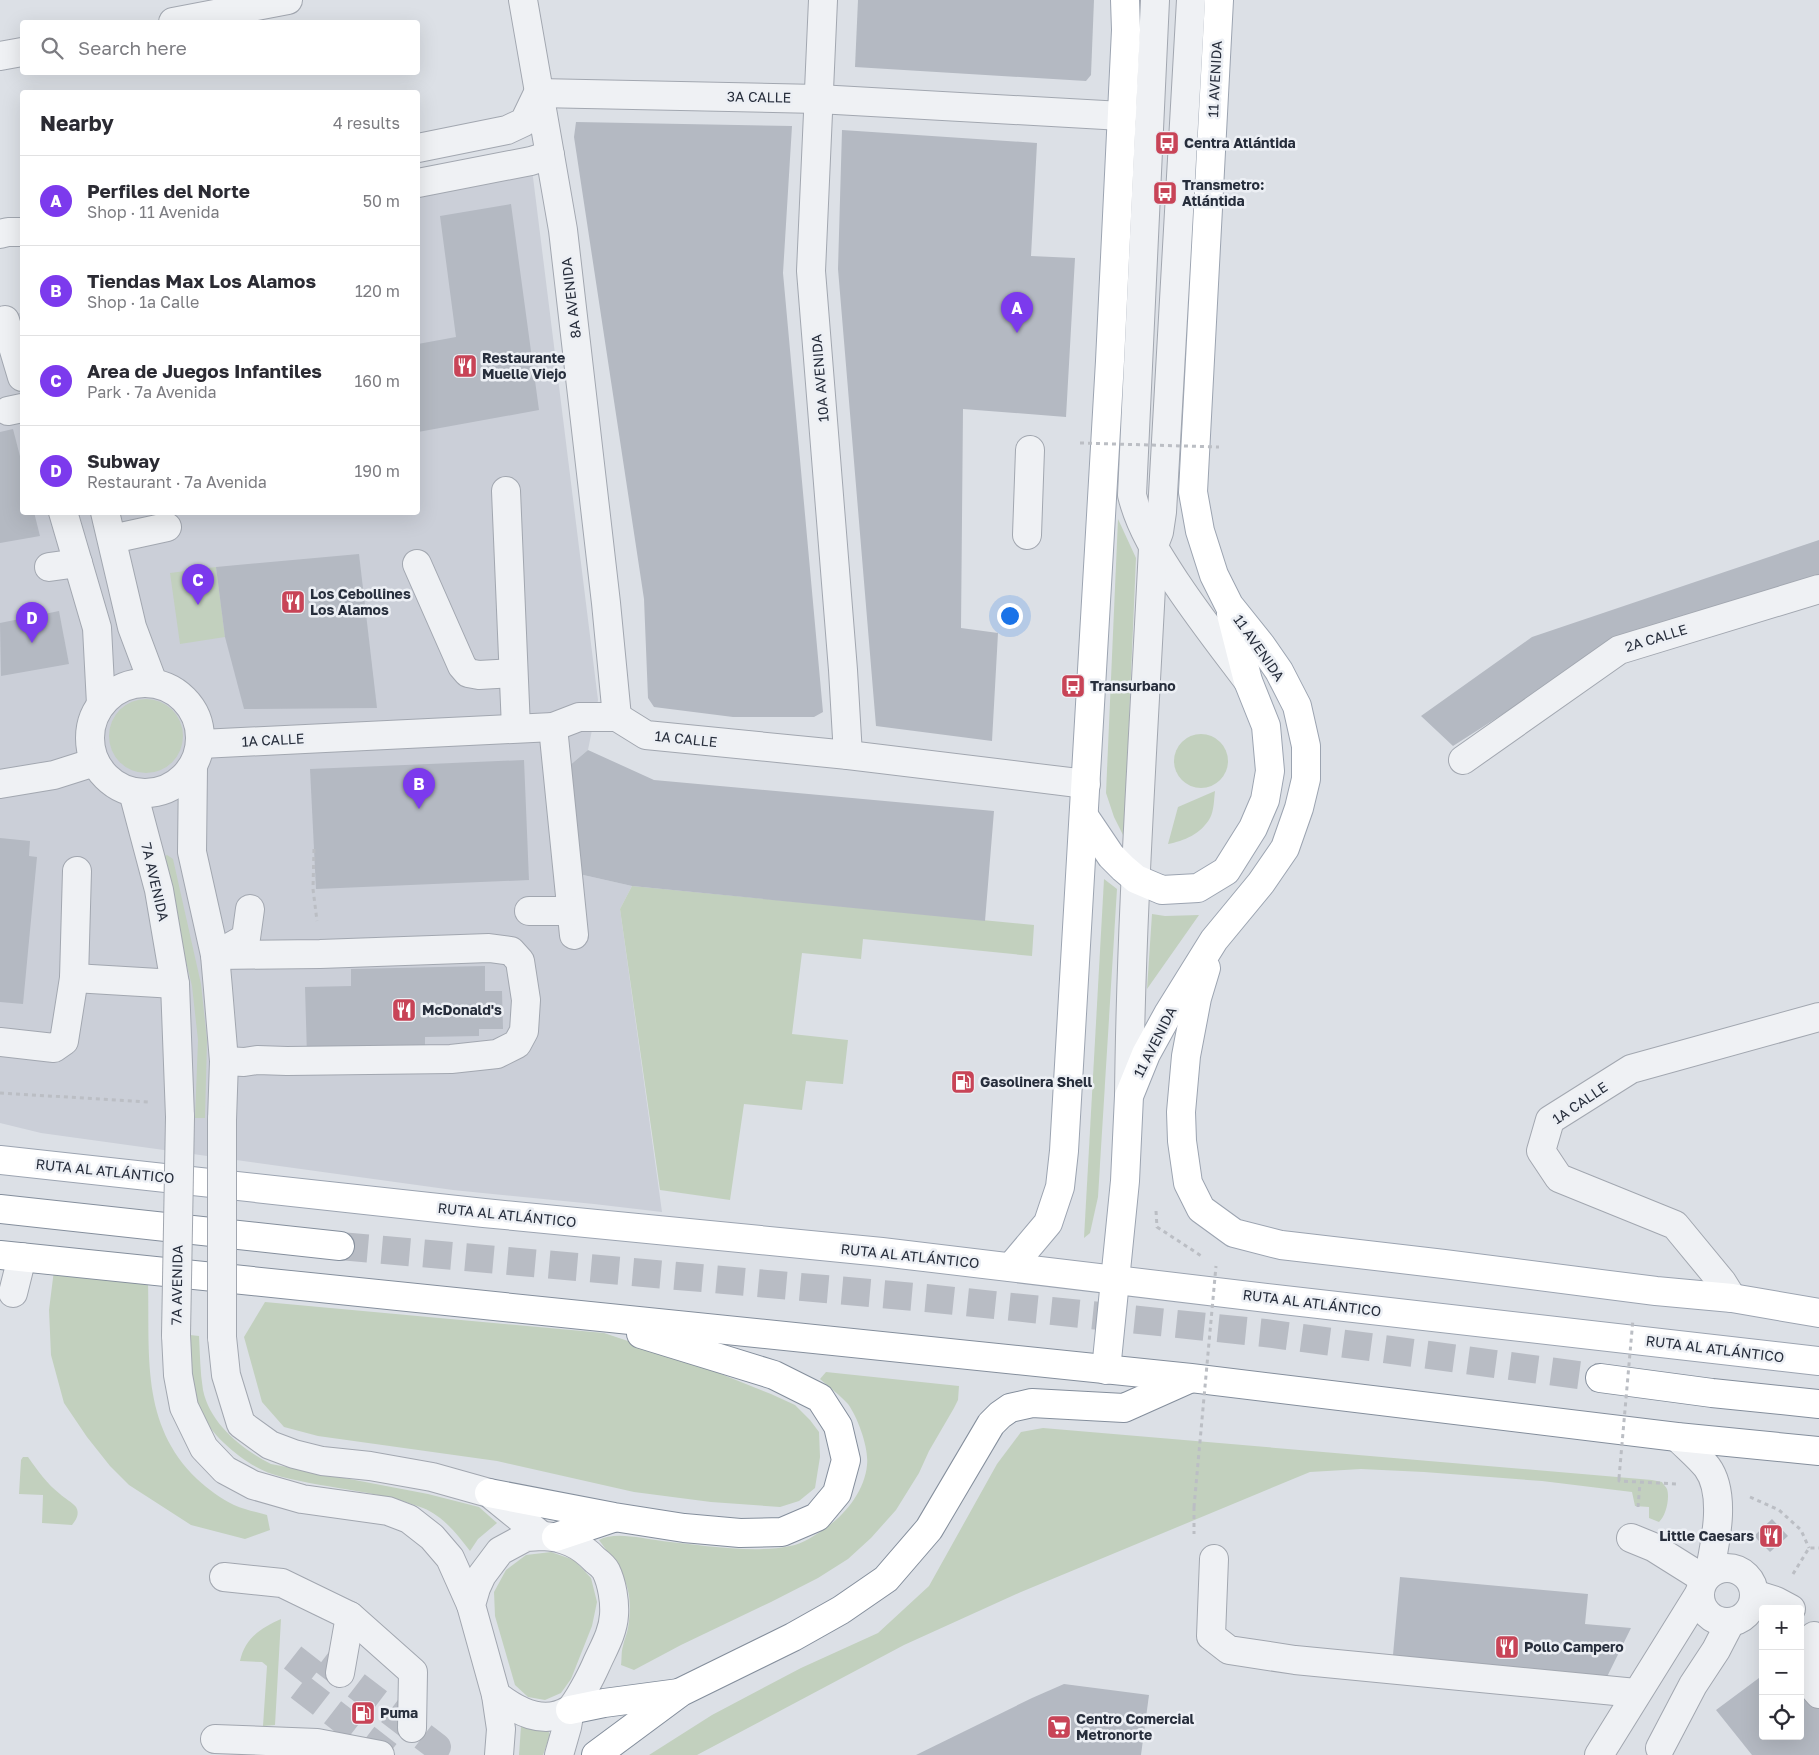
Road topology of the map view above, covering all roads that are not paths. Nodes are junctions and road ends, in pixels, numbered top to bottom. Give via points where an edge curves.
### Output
1 (288, 0) edge
2 (523, 0) edge
3 (824, 0) edge
4 (1125, 0) edge
5 (1155, 0) edge
6 (1190, 0) edge
7 (1220, 0) edge
8 (183, 20) edge
9 (20, 52) edge
10 (0, 56) edge
11 (538, 93) junction
12 (818, 99) junction
13 (1122, 116) junction
14 (1182, 146) junction
15 (420, 148) edge
16 (550, 155) junction
17 (1211, 173) junction
18 (420, 183) edge
19 (20, 232) edge
20 (0, 234) edge
21 (9, 320) edge
22 (20, 368) edge
23 (1030, 450) dead end
24 (506, 491) dead end
25 (64, 515) edge
26 (106, 515) edge
27 (168, 527) dead end
28 (1027, 535) dead end
29 (112, 539) junction
30 (1153, 548) junction
31 (78, 563) junction
32 (416, 564) dead end
33 (49, 567) dead end
34 (1819, 589) edge
35 (1229, 605) junction
36 (513, 673) junction
37 (1248, 681) junction
38 (153, 683) junction
39 (101, 704) junction
40 (617, 718) junction
41 (553, 727) junction
42 (516, 728) junction
43 (848, 755) junction
44 (197, 756) junction
45 (1463, 760) dead end
46 (95, 762) junction
47 (0, 784) edge
48 (1086, 784) junction
49 (133, 792) junction
50 (1084, 816) junction
51 (77, 871) dead end
52 (1136, 879) junction
53 (250, 909) dead end
54 (529, 911) dead end
55 (1214, 940) junction
56 (215, 956) junction
57 (74, 978) junction
58 (175, 984) junction
59 (1819, 1017) edge
60 (0, 1042) edge
61 (224, 1061) junction
62 (1130, 1096) junction
63 (0, 1160) edge
64 (0, 1209) edge
65 (340, 1246) tunnel mouth
66 (11, 1256) edge
67 (1011, 1267) junction
68 (1115, 1279) junction
69 (13, 1293) dead end
70 (1732, 1298) junction
71 (1819, 1313) edge
72 (585, 1316) junction
73 (1819, 1361) edge
74 (1106, 1370) junction
75 (1191, 1378) junction
76 (1600, 1378) tunnel mouth
77 (1819, 1404) edge
78 (1677, 1436) junction
79 (1819, 1451) edge
80 (489, 1493) junction
81 (614, 1517) junction
82 (549, 1536) junction
83 (1632, 1538) dead end
84 (1214, 1559) dead end
85 (224, 1577) dead end
86 (1704, 1582) junction
87 (472, 1605) junction
88 (1768, 1605) edge
89 (1784, 1605) edge
90 (1748, 1615) edge
91 (350, 1616) junction
92 (1808, 1632) edge
93 (340, 1673) dead end
94 (681, 1692) junction
95 (1636, 1694) junction
96 (1819, 1694) edge
97 (496, 1695) junction
98 (570, 1710) junction
99 (412, 1728) dead end
100 (215, 1739) dead end
101 (1660, 1748) dead end
102 (380, 1755) edge
103 (499, 1755) edge
104 (559, 1755) edge
105 (596, 1755) edge
106 (1599, 1755) edge

1 - 8 street
2 - 11 street, 8A AVENIDA
3 - 12 street, 10A AVENIDA
4 - 13 main road
5 - 30 street via 1132,494
6 - 14 street
7 - 17 main road, 11 AVENIDA
9 - 10 street
11 - 12 street, 3A CALLE
11 - 15 street via 524,122 507,130
11 - 16 street, 8A AVENIDA
12 - 13 street, 3A CALLE
12 - 43 street, 10A AVENIDA via 811,271
13 - 48 main road
14 - 17 street
14 - 30 street via 1162,512
16 - 18 street
16 - 40 street, 8A AVENIDA via 566,260
17 - 35 main road, 11 AVENIDA via 1193,492 1200,531 1214,575
19 - 20 street
21 - 22 street
23 - 28 street
24 - 36 street
25 - 31 street
26 - 29 street
27 - 29 street
29 - 38 street via 132,627
30 - 37 street
30 - 52 street
31 - 33 street
31 - 39 street via 97,628
32 - 36 street via 462,666 479,675
34 - 45 street, 2A CALLE via 1619,650
35 - 37 main road
35 - 55 main road, 11 AVENIDA via 1279,671 1297,706 1306,746 1306,779 1285,848
36 - 42 street
37 - 52 main road via 1266,726 1270,770 1265,800 1253,828 1226,871 1198,888 1162,890
38 - 39 street via 132,684 111,693
38 - 44 street via 174,690 189,704 199,723
39 - 46 street via 90,732 90,748
40 - 41 street, 1A CALLE via 579,717
40 - 43 street, 1A CALLE via 646,735
41 - 42 street, 1A CALLE
41 - 54 street via 573,923
42 - 44 street, 1A CALLE
43 - 48 street, 1A CALLE
44 - 49 street via 175,784 150,793
44 - 56 street via 192,852
46 - 47 street via 54,775
46 - 49 street via 105,776
48 - 50 main road
49 - 58 street, 7A AVENIDA via 159,890
50 - 52 main road via 1112,856
50 - 67 main road via 1060,1187 1048,1223
51 - 57 street
52 - 62 street
53 - 56 street via 246,938
55 - 62 main road, 11 AVENIDA via 1146,1054
55 - 70 main road via 1197,998 1186,1056 1182,1141 1188,1183 1201,1209 1234,1233 1281,1245
56 - 61 street
56 - 61 street via 489,948 511,951 520,961 526,1000 524,1031 518,1044 497,1054 451,1059
57 - 58 street
57 - 60 street via 64,1041 54,1048
58 - 87 street, 7A AVENIDA, bridge via 180,1117 176,1334 178,1376 184,1407 204,1448 225,1470 253,1485 302,1499 388,1511 409,1520 432,1537 450,1558
59 - 70 street, 1A CALLE via 1632,1069 1550,1120 1541,1151 1558,1178 1675,1224
61 - 80 street, bridge via 222,1337 226,1375 242,1424 270,1445 294,1454 432,1477
62 - 68 main road, 11 AVENIDA
63 - 67 main road, RUTA AL ATLÁNTICO
64 - 65 main road
66 - 69 street
66 - 72 main road
67 - 68 main road, RUTA AL ATLÁNTICO
68 - 73 main road, RUTA AL ATLÁNTICO
68 - 74 main road, 11 AVENIDA
70 - 71 main road
72 - 74 main road
72 - 81 main road via 774,1375 820,1398 838,1426 846,1460 837,1493 817,1517 782,1532 740,1533
74 - 75 main road
75 - 78 main road
75 - 94 main road via 1124,1408 1032,1403 1010,1408 992,1424 929,1529 886,1579 793,1637
76 - 77 main road
78 - 79 main road
78 - 86 street via 1708,1468 1716,1486 1717,1534
80 - 81 main road
80 - 82 street
81 - 82 main road
82 - 87 street via 526,1537 500,1551 482,1575
82 - 98 street via 583,1548 606,1570 613,1599 611,1630 592,1676
83 - 86 street via 1653,1547
84 - 95 street via 1211,1636 1229,1650 1295,1660
85 - 91 street via 282,1583
86 - 90 street via 1700,1603 1711,1618 1720,1622
86 - 90 street via 1716,1570 1734,1568 1741,1572 1748,1578
86 - 95 street
87 - 97 street
88 - 89 street via 1776,1601
90 - 101 street via 1716,1650 1693,1685
91 - 93 street
91 - 99 street via 413,1672
92 - 96 street via 1806,1678
94 - 98 main road
94 - 105 main road
95 - 106 street
97 - 98 street via 522,1712 537,1716 552,1716
97 - 103 street via 501,1729
98 - 104 street
100 - 102 street via 317,1743

